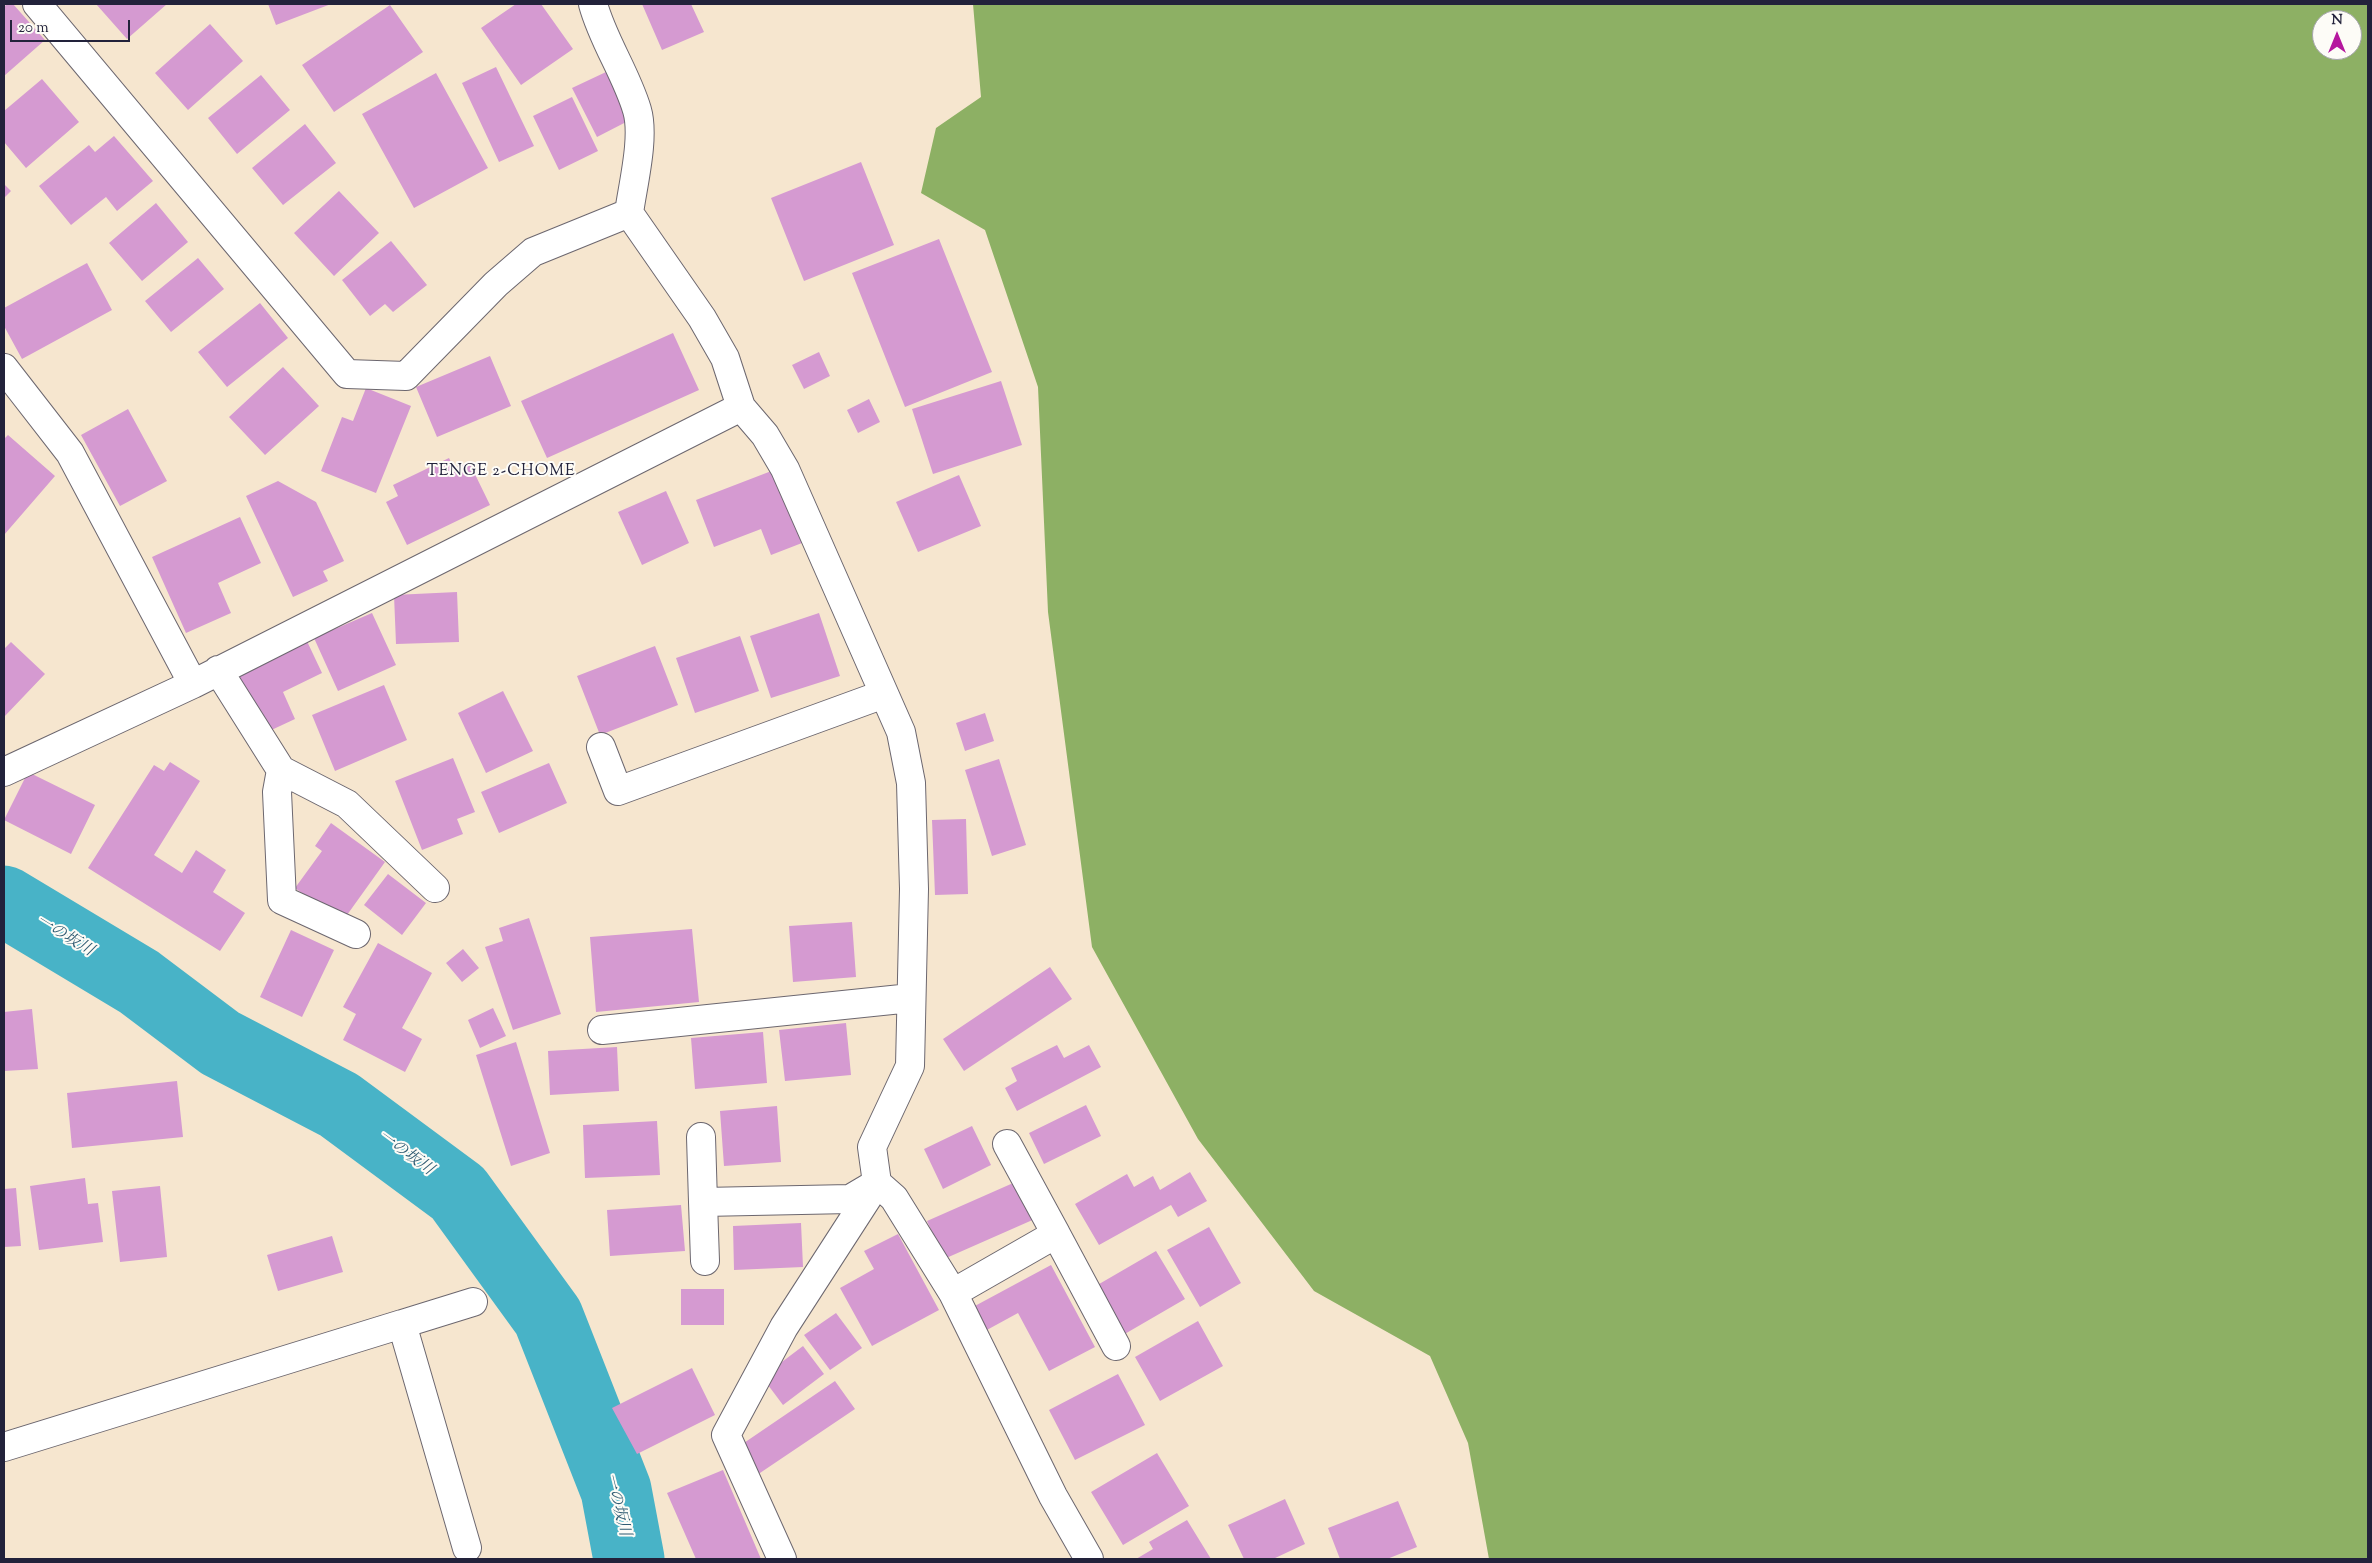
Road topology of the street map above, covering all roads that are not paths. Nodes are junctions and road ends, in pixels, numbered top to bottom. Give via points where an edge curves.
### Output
1 (36, 4) edge
2 (593, 4) edge
3 (629, 213) junction
4 (4, 368) edge
5 (741, 407) junction
6 (218, 670) junction
7 (193, 684) junction
8 (884, 694) junction
9 (601, 747) dead end
10 (280, 770) junction
11 (4, 772) edge
12 (434, 888) dead end
13 (356, 934) dead end
14 (911, 998) junction
15 (602, 1030) dead end
16 (700, 1137) dead end
17 (1007, 1144) dead end
18 (877, 1183) junction
19 (703, 1202) junction
20 (1056, 1234) junction
21 (706, 1261) dead end
22 (953, 1293) junction
23 (473, 1302) dead end
24 (402, 1324) junction
25 (1116, 1346) dead end
26 (4, 1448) edge
27 (466, 1548) dead end
28 (782, 1559) edge
29 (1088, 1559) edge

1 - 3 street via 347,374 406,376 496,284 533,252
2 - 3 street via 638,111 639,136
3 - 5 street via 707,326 725,358
4 - 7 street via 70,453
5 - 6 street
5 - 8 street via 765,434 785,469
6 - 7 street
6 - 10 street
7 - 11 street
8 - 9 street via 618,791
8 - 14 street via 901,732 911,782 914,890
10 - 12 street via 347,804
10 - 13 street via 277,792 282,900
14 - 15 street
14 - 18 street via 910,1066 872,1147
16 - 19 street
17 - 20 street
18 - 19 street via 850,1199
18 - 22 street via 894,1198
18 - 28 street via 784,1327 726,1435
19 - 21 street
20 - 22 street
20 - 25 street
22 - 29 street via 1053,1496
23 - 24 street
24 - 26 street
24 - 27 street

